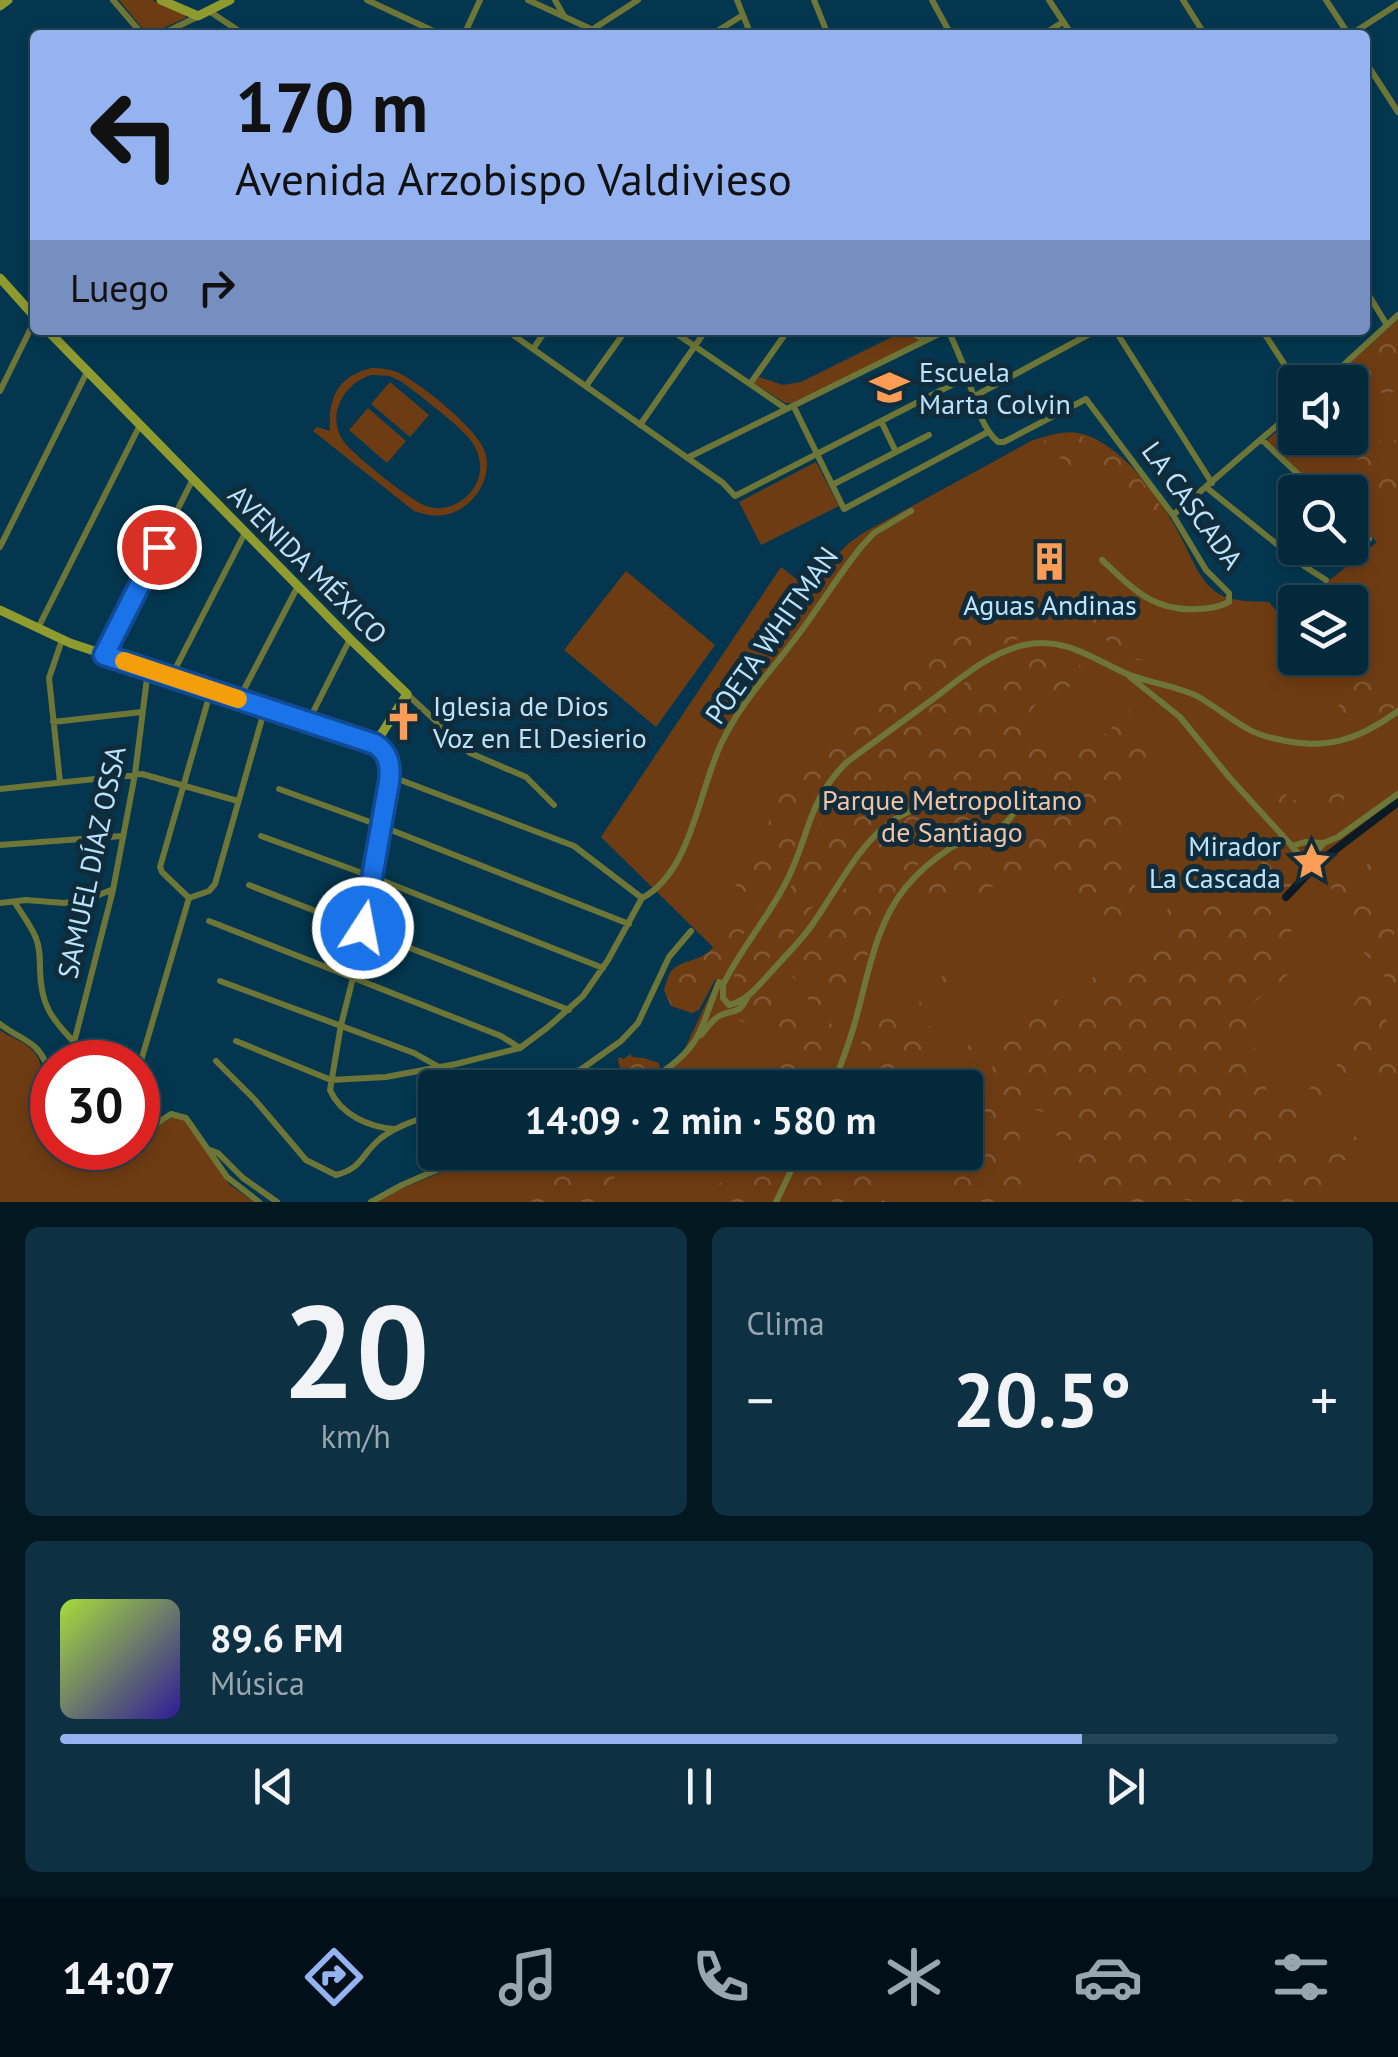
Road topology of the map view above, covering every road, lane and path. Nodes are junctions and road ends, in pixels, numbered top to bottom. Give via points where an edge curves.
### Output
1 (8, 0) edge
2 (112, 0) edge
3 (161, 0) edge
4 (230, 0) edge
5 (367, 0) edge
6 (480, 0) edge
7 (528, 0) edge
8 (554, 0) edge
9 (638, 0) edge
10 (737, 0) edge
11 (814, 0) edge
12 (932, 0) edge
13 (1049, 0) edge
14 (1183, 0) edge
15 (1326, 0) edge
16 (1398, 4) edge
17 (0, 6) edge
18 (210, 11) junction
19 (743, 15) junction
20 (198, 16) junction
21 (565, 17) junction
22 (1063, 22) junction
23 (139, 30) edge
24 (170, 30) edge
25 (238, 30) edge
26 (431, 30) edge
27 (466, 30) edge
28 (592, 30) joint
29 (719, 30) edge
30 (749, 30) edge
31 (826, 30) edge
32 (948, 30) edge
33 (1050, 30) edge
34 (1069, 30) edge
35 (1202, 30) edge
36 (1346, 30) edge
37 (1357, 30) edge
38 (1370, 68) edge
39 (1398, 112) edge
40 (0, 278) edge
41 (1370, 298) edge
42 (30, 313) edge
43 (1398, 314) edge
44 (1387, 325) junction
45 (30, 329) edge
46 (52, 335) edge
47 (513, 335) edge
48 (543, 335) edge
49 (622, 335) edge
50 (679, 335) edge
51 (702, 335) edge
52 (784, 335) edge
53 (916, 335) edge
54 (938, 335) edge
55 (950, 335) edge
56 (1088, 335) edge
57 (1118, 335) edge
58 (1265, 335) edge
59 (927, 340) junction
60 (694, 346) junction
61 (533, 349) junction
62 (1285, 365) edge
63 (1343, 365) edge
64 (87, 372) junction
65 (968, 377) junction
66 (750, 384) junction
67 (586, 386) junction
68 (0, 390) edge
69 (973, 397) junction
70 (790, 408) junction
71 (880, 421) junction
72 (1278, 424) edge
73 (140, 425) junction
74 (640, 425) junction
75 (988, 432) junction
76 (929, 435) dead end
77 (1261, 439) junction
78 (896, 452) junction
79 (816, 454) junction
80 (686, 458) junction
81 (1299, 475) edge
82 (192, 479) junction
83 (1210, 485) junction
84 (832, 486) junction
85 (911, 511) dead end
86 (1174, 515) junction
87 (246, 532) junction
88 (0, 547) edge
89 (1102, 560) dead end
90 (1304, 566) joint
91 (1326, 580) dead end
92 (298, 586) junction
93 (0, 611) edge
94 (38, 629) junction
95 (62, 640) junction
96 (350, 640) junction
97 (104, 655) junction
98 (148, 670) junction
99 (1125, 672) junction
100 (171, 678) junction
101 (211, 690) junction
102 (407, 694) junction
103 (239, 699) junction
104 (265, 708) junction
105 (1398, 711) edge
106 (142, 712) junction
107 (54, 722) junction
108 (308, 722) junction
109 (375, 744) junction
110 (135, 774) junction
111 (390, 776) junction
112 (60, 782) junction
113 (184, 786) junction
114 (0, 788) edge
115 (279, 789) dead end
116 (1398, 794) edge
117 (238, 801) junction
118 (554, 805) dead end
119 (381, 826) junction
120 (122, 836) junction
121 (260, 836) dead end
122 (1324, 844) junction
123 (0, 845) edge
124 (1292, 846) junction
125 (373, 877) junction
126 (249, 885) dead end
127 (113, 890) junction
128 (189, 898) junction
129 (642, 898) junction
130 (0, 903) edge
131 (15, 903) junction
132 (209, 922) dead end
133 (629, 924) junction
134 (363, 928) junction
135 (691, 931) dead end
136 (603, 968) junction
137 (353, 976) junction
138 (220, 980) dead end
139 (719, 982) dead end
140 (748, 995) junction
141 (569, 1010) junction
142 (0, 1024) edge
143 (341, 1025) junction
144 (697, 1037) junction
145 (71, 1040) edge
146 (74, 1040) edge
147 (147, 1040) edge
148 (236, 1041) dead end
149 (30, 1044) edge
150 (520, 1048) junction
151 (216, 1061) dead end
152 (440, 1067) junction
153 (580, 1070) edge
154 (665, 1070) edge
155 (838, 1070) edge
156 (330, 1080) junction
157 (160, 1120) edge
158 (418, 1120) edge
159 (394, 1129) junction
160 (209, 1150) junction
161 (435, 1170) edge
162 (791, 1170) edge
163 (260, 1202) edge
164 (276, 1202) edge
165 (371, 1202) edge
166 (776, 1202) edge

1 - 17 street
2 - 23 street
3 - 20 street
4 - 18 street
5 - 26 street
6 - 27 street
7 - 21 street
8 - 21 street
9 - 28 street
10 - 19 street
11 - 31 street
12 - 32 street
13 - 22 street
14 - 35 street
15 - 36 street
16 - 37 street
18 - 20 street
18 - 25 street
19 - 29 street
19 - 30 street
20 - 24 street
21 - 28 street
22 - 33 street
22 - 34 street
38 - 39 street
40 - 42 street
41 - 44 street
43 - 44 street
44 - 63 street
45 - 68 street
46 - 64 street, AVENIDA MÉXICO
47 - 61 street
48 - 61 street
49 - 67 street
50 - 60 street
51 - 60 street
52 - 66 street
53 - 59 street
54 - 59 street
55 - 65 street
56 - 69 street
57 - 83 street
58 - 62 street
59 - 70 street
60 - 66 street
60 - 74 street
61 - 67 street
64 - 73 street, AVENIDA MÉXICO
64 - 88 street
65 - 69 street
65 - 71 street
66 - 70 street
67 - 74 street
69 - 75 street
70 - 79 street
70 - 80 street
71 - 78 street
71 - 79 street
72 - 77 street
73 - 82 street, AVENIDA MÉXICO
73 - 94 street
74 - 80 street
75 - 84 street via 844,508
75 - 86 street, LA CASCADA via 1004,442 1086,399
76 - 78 street
77 - 81 street
77 - 83 street
78 - 84 street
79 - 80 street via 735,496
79 - 84 street
82 - 87 street, AVENIDA MÉXICO
82 - 97 street
83 - 86 street
83 - 90 street
85 - 129 street, POETA WHITMAN via 862,546 749,698 722,742 682,851
86 - 89 street, LA CASCADA via 1229,602 1166,608
87 - 92 street, AVENIDA MÉXICO
87 - 100 street
90 - 91 street
92 - 96 street, AVENIDA MÉXICO
92 - 103 street
93 - 94 street
94 - 95 street
95 - 97 street
95 - 107 street via 49,678
96 - 102 street, AVENIDA MÉXICO
96 - 108 street
97 - 98 street
98 - 100 street
98 - 106 street, SAMUEL DÍAZ OSSA
99 - 105 street via 1178,688 1254,732 1297,743 1353,737
99 - 124 street via 1180,717
99 - 140 street via 1066,645 1011,649 847,762 820,794 784,885 723,985 729,1005
100 - 101 street
101 - 103 street
101 - 113 street
102 - 109 street
102 - 118 street, AVENIDA MÉXICO via 470,753 526,777
103 - 104 street
104 - 108 street
104 - 117 street
106 - 107 street
106 - 110 street, SAMUEL DÍAZ OSSA
107 - 112 street
108 - 109 street
109 - 111 street via 386,755
110 - 112 street
110 - 113 street
110 - 120 street, SAMUEL DÍAZ OSSA
111 - 119 street
111 - 129 street via 574,846
112 - 114 street
113 - 117 street
113 - 128 street via 160,866
115 - 119 street
116 - 122 street
117 - 128 street via 215,884
119 - 125 street
119 - 133 street
120 - 123 street
120 - 127 street, SAMUEL DÍAZ OSSA
121 - 125 street
122 - 124 street
122 - 124 street via 1307,862
125 - 134 street
125 - 136 street
126 - 134 street
127 - 131 street via 64,903
127 - 146 street, SAMUEL DÍAZ OSSA
128 - 147 street
129 - 133 street, POETA WHITMAN
130 - 131 street
131 - 145 street via 40,952 44,1004
132 - 137 street
133 - 136 street, POETA WHITMAN
134 - 137 street
134 - 141 street
135 - 153 street via 669,957 638,1023
136 - 141 street, POETA WHITMAN
137 - 143 street
137 - 150 street
138 - 143 street
139 - 144 street
140 - 144 street via 745,1005
140 - 155 street via 801,940 886,824 936,801 1011,800 1016,809 1009,822 939,856 899,896
141 - 150 street, POETA WHITMAN
142 - 149 street
143 - 152 street
143 - 156 street
144 - 154 street
148 - 156 street, POETA WHITMAN
150 - 152 street, POETA WHITMAN
151 - 159 street via 306,1160 336,1175 352,1171
152 - 156 street, POETA WHITMAN
156 - 159 street via 338,1103 366,1124
157 - 160 street via 180,1114
158 - 159 street
160 - 163 street via 227,1177
160 - 164 street
161 - 165 street
162 - 166 street

